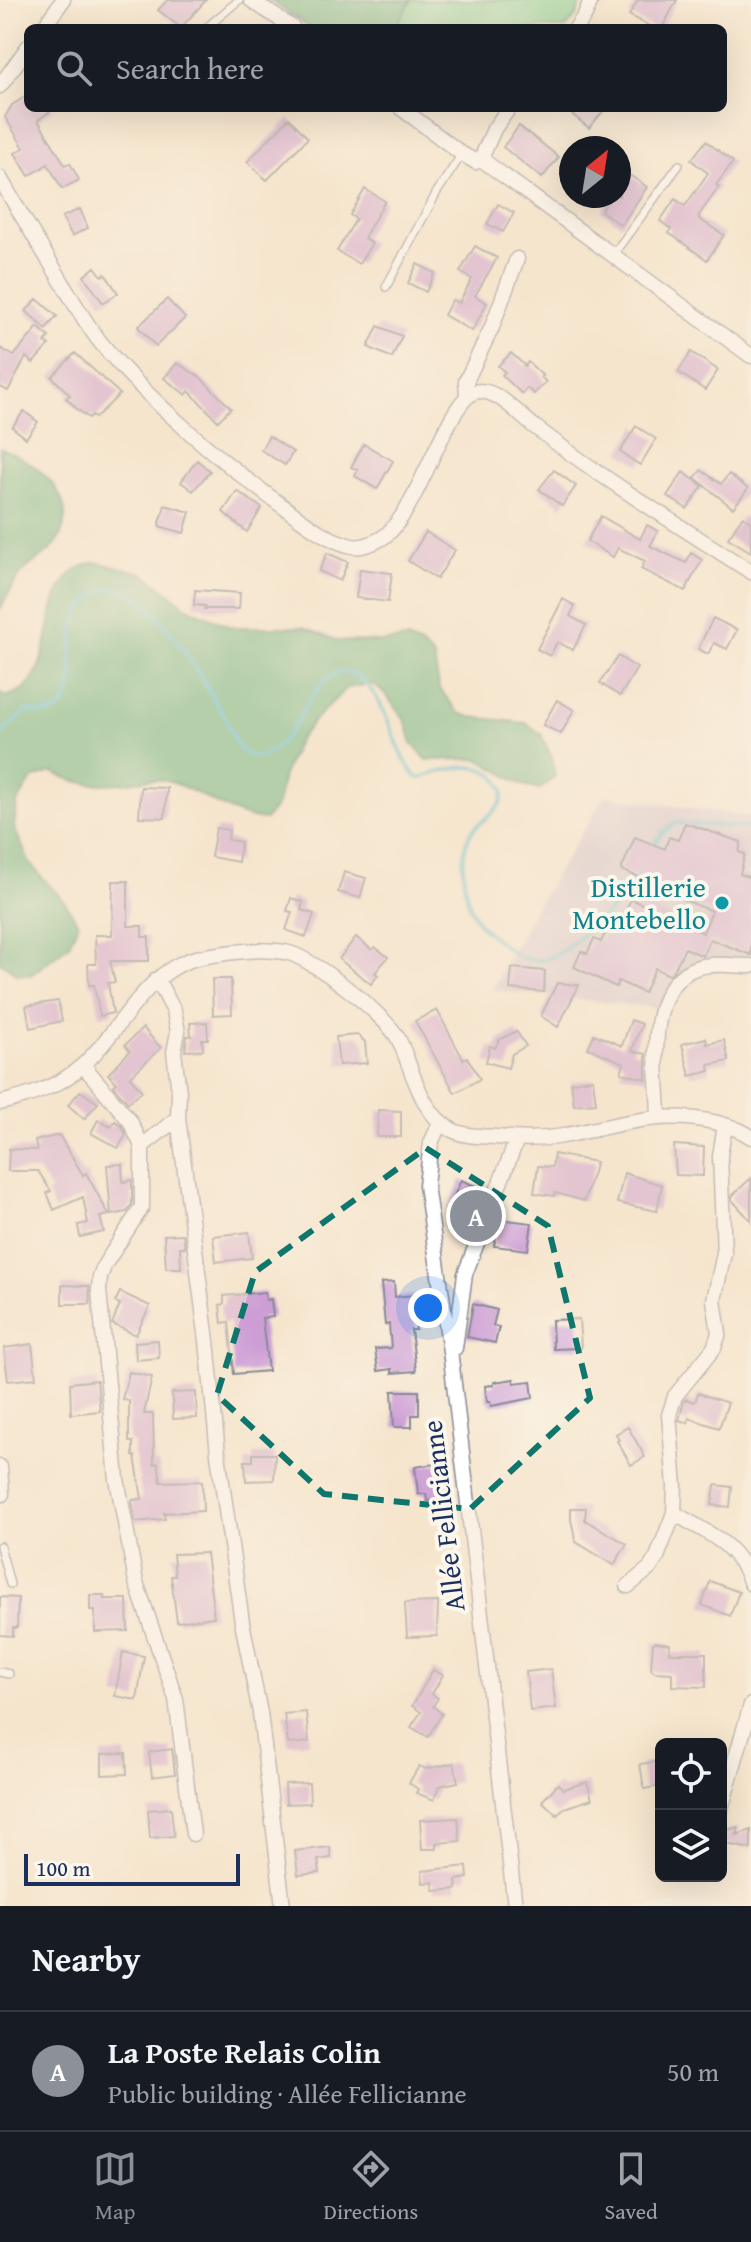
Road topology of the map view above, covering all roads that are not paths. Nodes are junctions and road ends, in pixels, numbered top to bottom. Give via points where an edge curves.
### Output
1 (63, 0) edge
2 (239, 0) edge
3 (251, 0) edge
4 (591, 0) edge
5 (46, 24) edge
6 (211, 24) edge
7 (287, 24) edge
8 (580, 24) edge
9 (24, 53) edge
10 (0, 86) edge
11 (406, 112) edge
12 (506, 112) edge
13 (462, 154) junction
14 (481, 159) junction
15 (679, 165) dead end
16 (0, 178) edge
17 (612, 256) junction
18 (517, 259) dead end
19 (386, 287) dead end
20 (751, 356) edge
21 (467, 395) junction
22 (751, 572) edge
23 (751, 966) edge
24 (157, 979) junction
25 (83, 1065) junction
26 (0, 1103) edge
27 (659, 1116) junction
28 (178, 1118) junction
29 (440, 1123) junction
30 (725, 1125) junction
31 (751, 1137) edge
32 (517, 1139) junction
33 (142, 1146) junction
34 (451, 1358) junction
35 (0, 1467) edge
36 (1, 1501) edge
37 (674, 1513) junction
38 (0, 1546) edge
39 (10, 1584) dead end
40 (751, 1584) edge
41 (628, 1586) dead end
42 (0, 1672) edge
43 (9, 1674) dead end
44 (751, 1705) edge
45 (727, 1788) edge
46 (193, 1834) dead end
47 (283, 1906) edge
48 (515, 1906) edge

1 - 5 street
2 - 6 lane
3 - 7 street
4 - 8 street
9 - 10 street
11 - 13 street
12 - 14 street
13 - 14 street via 476,162
13 - 19 lane
14 - 17 street
15 - 17 lane
16 - 21 street via 73,301 126,371 242,476 331,539 369,545 400,523
17 - 20 street
18 - 21 street via 466,381
21 - 22 street via 483,391 496,396 554,441
23 - 27 street via 690,970 661,1006
24 - 25 street
24 - 28 street via 174,1011 178,1032
24 - 29 street via 202,956 286,952 305,960 384,1021
25 - 26 street via 40,1093
25 - 33 street via 130,1121
27 - 30 street
27 - 32 street via 560,1137
28 - 33 street
28 - 47 street via 218,1454 260,1713
29 - 32 street via 468,1135
29 - 34 street, Allée Fellicianne via 431,1143 426,1185
30 - 31 street
30 - 37 street via 720,1156 724,1253 714,1300 719,1333 714,1348 675,1396 669,1415
32 - 34 street via 465,1274
33 - 46 street via 142,1207 105,1264 99,1290 117,1479 136,1582 176,1699
34 - 48 street, Allée Fellicianne
35 - 36 street
37 - 40 street via 729,1547 744,1563
37 - 41 street via 657,1557
38 - 39 lane
42 - 43 lane
44 - 45 street

